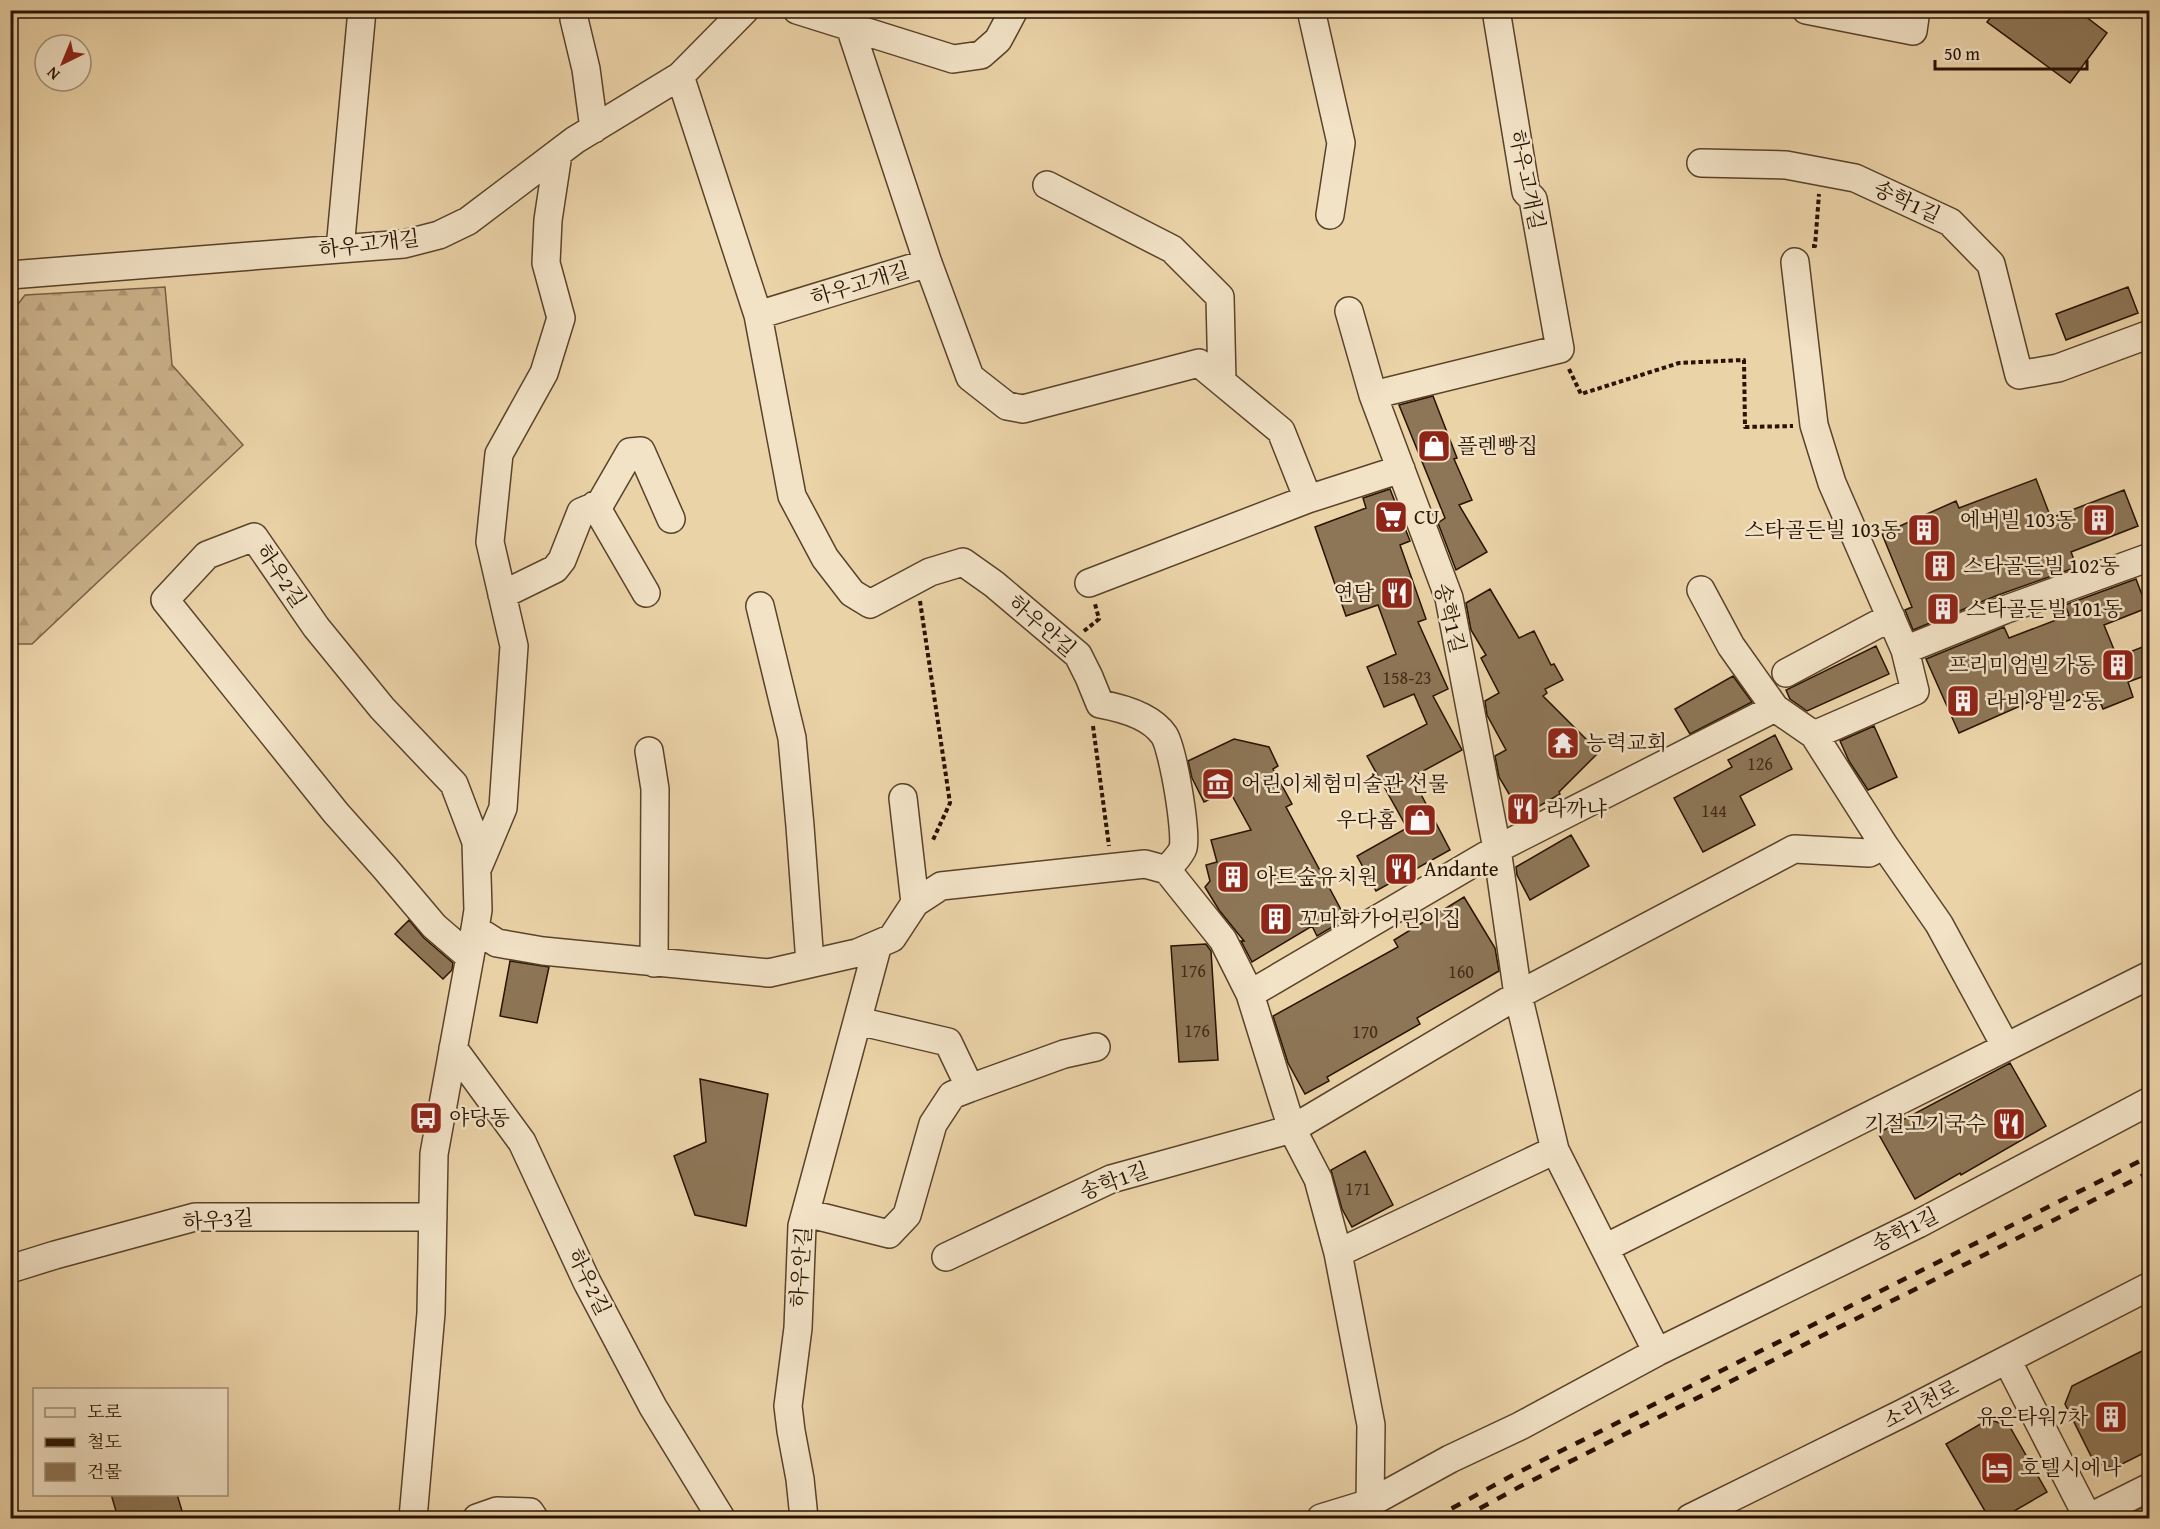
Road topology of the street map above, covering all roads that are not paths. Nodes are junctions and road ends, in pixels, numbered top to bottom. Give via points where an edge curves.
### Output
1 (362, 10) edge
2 (574, 10) edge
3 (745, 10) edge
4 (797, 10) edge
5 (1014, 10) edge
6 (1311, 10) edge
7 (1496, 10) edge
8 (1806, 10) edge
9 (1916, 10) edge
10 (850, 27) junction
11 (680, 76) junction
12 (594, 129) junction
13 (558, 154) junction
14 (1701, 163) dead end
15 (1047, 185) dead end
16 (1330, 215) dead end
17 (340, 249) junction
18 (1800, 254) road end
19 (928, 263) junction
20 (10, 275) edge
21 (1349, 311) dead end
22 (758, 315) junction
23 (2150, 334) edge
24 (1222, 382) junction
25 (1373, 395) junction
26 (1401, 469) junction
27 (1308, 499) junction
28 (595, 506) junction
29 (671, 519) dead end
30 (2150, 557) edge
31 (1089, 583) road end
32 (1701, 590) dead end
33 (646, 593) dead end
34 (502, 595) junction
35 (760, 606) dead end
36 (1891, 617) junction
37 (1905, 650) junction
38 (1785, 673) dead end
39 (1775, 708) junction
40 (1814, 735) junction
41 (649, 751) dead end
42 (903, 798) dead end
43 (1884, 845) junction
44 (1497, 849) junction
45 (477, 869) junction
46 (1167, 870) junction
47 (915, 903) junction
48 (475, 929) junction
49 (878, 944) junction
50 (470, 957) junction
51 (654, 963) junction
52 (810, 963) junction
53 (2150, 975) edge
54 (1250, 994) junction
55 (1518, 995) junction
56 (858, 1021) junction
57 (1096, 1047) dead end
58 (2006, 1047) junction
59 (453, 1048) junction
60 (970, 1088) junction
61 (2150, 1101) edge
62 (1292, 1129) junction
63 (1556, 1150) junction
64 (806, 1213) junction
65 (433, 1217) junction
66 (1605, 1248) junction
67 (1338, 1252) junction
68 (946, 1257) dead end
69 (10, 1269) edge
70 (2150, 1273) edge
71 (2139, 1291) edge
72 (1657, 1352) junction
73 (2007, 1360) junction
74 (2150, 1487) edge
75 (1737, 1497) junction
76 (1370, 1503) junction
77 (413, 1518) edge
78 (477, 1518) edge
79 (534, 1518) edge
80 (721, 1518) edge
81 (804, 1518) edge
82 (1321, 1518) edge
83 (1690, 1518) edge
84 (1720, 1518) edge
85 (2088, 1518) edge

1 - 17 street
2 - 12 street
3 - 11 street, 하우고개길
4 - 10 street
5 - 10 street via 998,40 981,55 953,59
6 - 16 street via 1341,142
7 - 25 street, 하우고개길 via 1526,192 1533,199 1560,349
8 - 9 street via 1913,31
10 - 19 street, 하우고개길
11 - 12 street, 하우고개길
11 - 22 street
12 - 13 street, 하우고개길
13 - 17 street, 하우고개길 via 468,221 439,235 404,244
13 - 34 street via 546,263 561,318 544,373 499,454 490,542
14 - 23 street, 송학1길 via 1786,165 1856,178 1950,222 1991,264 2019,375 2058,368
15 - 24 street via 1172,249 1220,297
17 - 20 street, 하우고개길
18 - 36 street via 1814,425 1832,483
19 - 22 street, 하우고개길
19 - 24 street, 하우고개길 via 970,377 1007,406 1023,409 1199,363
21 - 25 street, 송학1길
22 - 46 street, 하우안길 via 792,496 825,558 852,593 870,604 930,572 963,562 1078,655 1100,704 1118,707 1152,723 1165,737 1183,820 1183,849
24 - 27 street via 1281,431
25 - 26 street, 송학1길
26 - 27 street
26 - 44 street, 송학1길 via 1449,598
27 - 31 street
28 - 29 street via 600,504 630,452 641,450
28 - 33 street
28 - 34 street via 581,512 555,569
30 - 37 street
32 - 39 street via 1731,646
34 - 45 street via 514,646 503,808
35 - 52 street via 792,738
36 - 37 street
36 - 38 street
37 - 40 street via 1915,691
39 - 40 street
39 - 44 street
40 - 43 street
41 - 51 street via 655,789
42 - 47 street
43 - 55 street, 송학1길 via 1869,853 1794,849
43 - 58 street via 1939,924
44 - 54 street
44 - 55 street, 송학1길
45 - 48 street, 하우2길
45 - 50 street, 하우2길 via 477,842 453,784 382,708 316,627 254,537 207,555 165,600 336,813 434,926
46 - 47 street via 1145,864 941,886
46 - 54 street via 1223,940
47 - 49 street via 892,938
48 - 50 street, 하우2길
48 - 51 street via 498,943
49 - 52 street
49 - 56 street, 하우안길
50 - 59 street, 하우2길
51 - 52 street via 769,973
53 - 58 street
54 - 62 street
55 - 62 street, 송학1길
55 - 63 street, 송학1길
56 - 60 street via 948,1042
56 - 64 street, 하우안길
57 - 60 street via 1064,1054
58 - 66 street
59 - 65 street, 하우2길 via 434,1154
59 - 80 street, 하우2길 via 522,1142 587,1282 647,1396
60 - 64 street via 952,1095 933,1124 907,1215 889,1234
61 - 72 street, 송학1길 via 1918,1224
62 - 67 street via 1317,1179
62 - 68 street, 송학1길 via 1111,1179
63 - 66 street, 송학1길
63 - 67 street
64 - 81 street, 하우안길 via 788,1407
65 - 69 street, 하우3길 via 195,1216
65 - 77 street, 하우2길 via 431,1313
66 - 72 street, 송학1길
67 - 76 street via 1371,1425
70 - 71 street
71 - 73 street, 소리천로
72 - 76 street, 송학1길
73 - 75 street, 소리천로
73 - 85 street
74 - 85 street
75 - 83 street, 소리천로
75 - 84 street
76 - 82 street, 송학1길
78 - 79 street via 497,1511 530,1512

